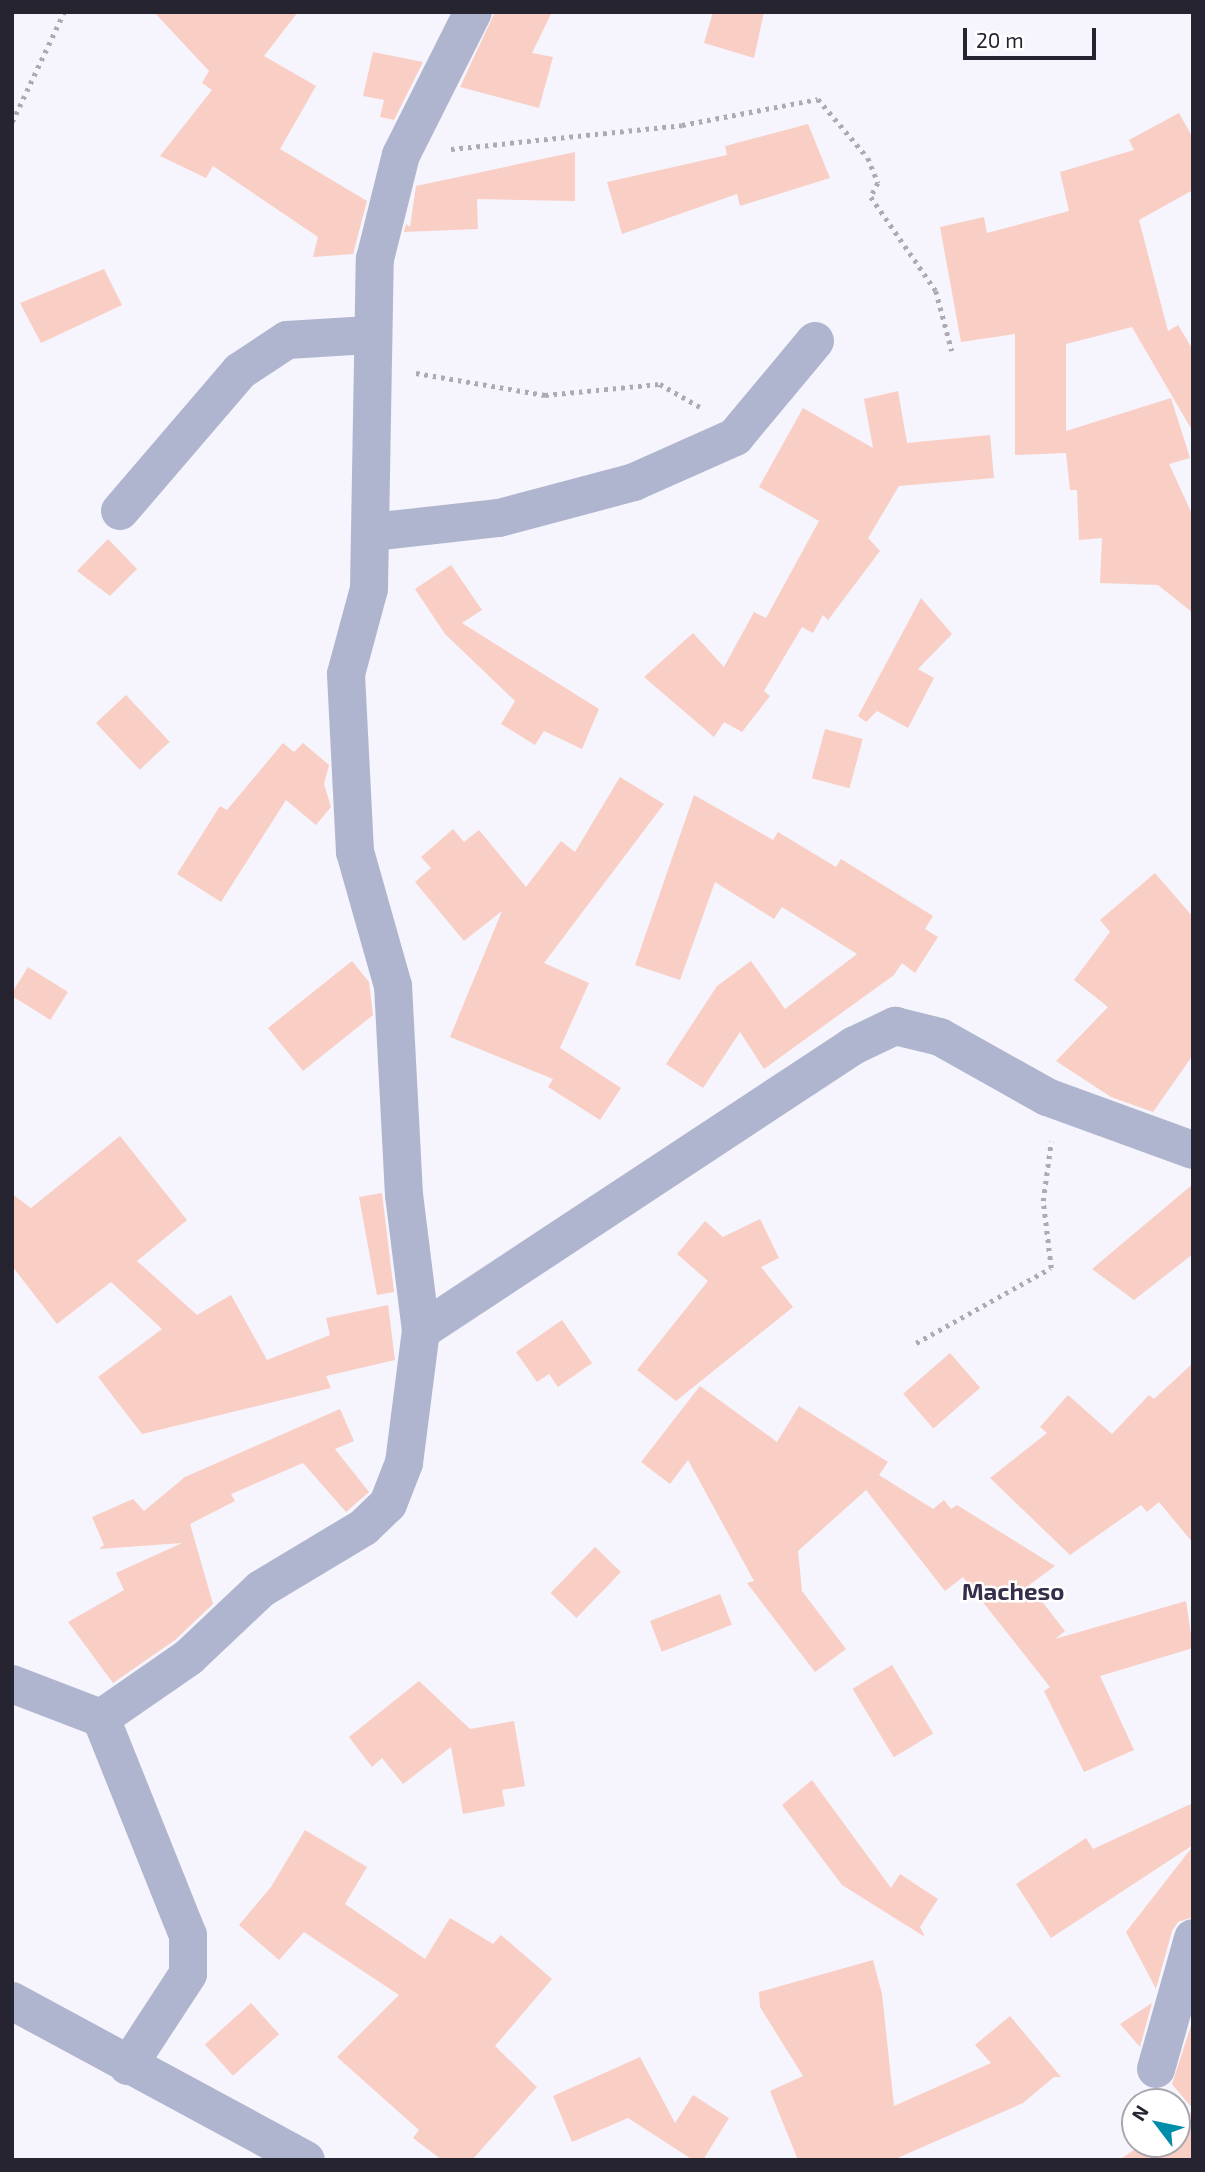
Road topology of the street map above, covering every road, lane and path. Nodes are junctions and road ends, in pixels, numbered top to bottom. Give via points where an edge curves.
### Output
1 (64, 12) edge
2 (473, 12) edge
3 (12, 122) edge
4 (401, 155) junction
5 (816, 341) dead end
6 (370, 351) junction
7 (952, 351) dead end
8 (738, 432) junction
9 (120, 511) dead end
10 (372, 532) junction
11 (1056, 1100) junction
12 (1193, 1150) edge
13 (421, 1331) junction
14 (916, 1343) dead end
15 (12, 1684) edge
16 (101, 1718) junction
17 (1193, 1938) edge
18 (12, 2001) edge
19 (128, 2066) junction
20 (1156, 2069) dead end
21 (306, 2160) edge

1 - 3 path
2 - 4 street
4 - 6 street via 374,260
4 - 7 path via 682,125 818,99 868,158 878,183 871,197 936,291
5 - 8 street
6 - 8 path via 545,395 660,384
6 - 9 street via 287,340 240,371
6 - 10 street
8 - 10 street via 607,489 499,518
10 - 13 street via 369,589 345,674 355,852 393,986 404,1195
11 - 12 street
11 - 13 street via 940,1037 895,1026 853,1046
11 - 14 path via 1043,1201 1051,1269
13 - 16 street via 404,1463 388,1504 364,1527 261,1589 189,1657
15 - 16 street
16 - 19 street via 188,1935 188,1974
17 - 20 street
18 - 19 street
19 - 21 street

